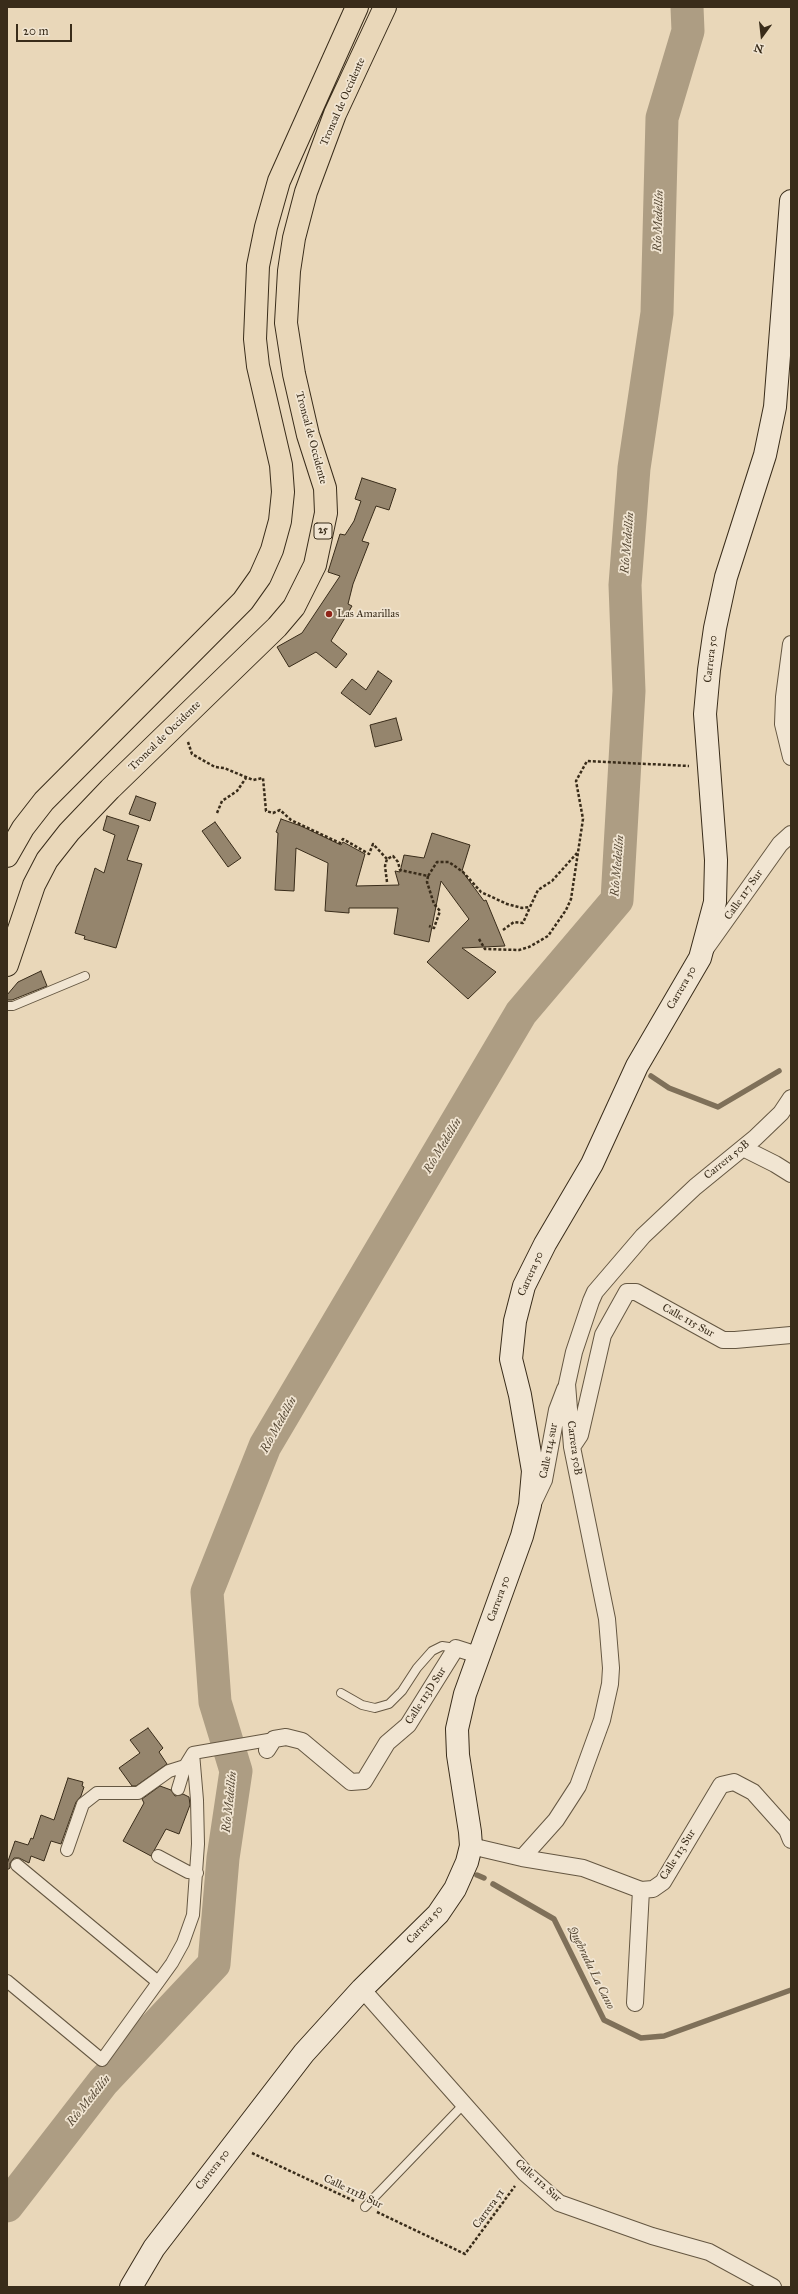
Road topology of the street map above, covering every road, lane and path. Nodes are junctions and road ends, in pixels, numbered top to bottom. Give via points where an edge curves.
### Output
1 (357, 7) edge
2 (385, 7) edge
3 (791, 201) edge
4 (791, 644) edge
5 (185, 716) junction
6 (791, 756) edge
7 (687, 766) dead end
8 (246, 778) junction
9 (217, 813) dead end
10 (791, 834) edge
11 (577, 853) junction
12 (7, 856) edge
13 (388, 860) junction
14 (428, 876) junction
15 (387, 882) dead end
16 (530, 907) junction
17 (429, 926) dead end
18 (503, 930) dead end
19 (479, 939) dead end
20 (700, 958) junction
21 (7, 965) edge
22 (85, 976) dead end
23 (7, 1006) edge
24 (791, 1098) edge
25 (742, 1148) junction
26 (791, 1174) edge
27 (791, 1335) edge
28 (567, 1384) junction
29 (572, 1447) junction
30 (527, 1516) junction
31 (456, 1648) junction
32 (478, 1655) junction
33 (341, 1693) dead end
34 (271, 1745) joint
35 (193, 1753) junction
36 (185, 1766) junction
37 (178, 1789) dead end
38 (791, 1840) edge
39 (471, 1846) junction
40 (67, 1850) dead end
41 (158, 1856) dead end
42 (522, 1858) junction
43 (17, 1865) dead end
44 (197, 1873) junction
45 (641, 1890) junction
46 (7, 1981) edge
47 (158, 1982) junction
48 (362, 1989) junction
49 (635, 2003) dead end
50 (464, 2104) junction
51 (234, 2144) junction
52 (525, 2173) junction
53 (366, 2207) junction
54 (465, 2254) joint
55 (131, 2287) edge
56 (773, 2287) edge

1 - 12 highway via 279,181 258,266 255,339 258,366 282,465 280,521 272,550 260,577 243,601 44,801 23,828
2 - 5 highway, Troncal de Occidente / 25 via 335,114 306,192 294,238 289,271 286,323 293,368 308,435 325,488 326,513 315,564 294,606 277,627
3 - 20 main road, Carrera 50 via 774,407 765,455 726,577 709,670 705,714 716,860 715,902
4 - 6 street via 783,724
5 - 8 path via 189,720 188,745 192,754 215,767
5 - 21 highway, Troncal de Occidente / 25 via 79,821 47,860 25,910
7 - 11 path via 587,761 576,781 583,819
8 - 9 path via 237,791 222,800
8 - 13 path via 263,778 266,811 273,813 280,810 291,820 340,843 343,839 368,854 373,844
10 - 20 street, Calle 117 Sur via 780,844
11 - 16 path via 552,881 538,890
11 - 19 path via 572,899 548,936 519,950 485,949
13 - 14 path via 393,856 400,870
13 - 15 path via 385,873
14 - 16 path via 437,862 450,862 481,892 507,904 522,908
14 - 17 path via 427,882 434,904 440,911 434,928
16 - 18 path via 523,923 514,922
20 - 30 main road, Carrera 50 via 637,1066 592,1164 545,1244 524,1286 515,1321 511,1359 533,1471
22 - 23 lane via 13,1006
24 - 25 street, Carrera 50B via 781,1113
25 - 26 street
25 - 28 street, Carrera 50B via 663,1215 595,1292 574,1352
27 - 29 street, Calle 115 Sur via 723,1340 636,1292 627,1292 603,1335 580,1435
28 - 29 street, Carrera 50B
28 - 30 street, Calle 114 sur via 557,1410 544,1480
29 - 42 street, Carrera 50B via 608,1619 610,1684 602,1720 578,1786 556,1820
30 - 32 main road, Carrera 50 via 504,1589
31 - 32 street
31 - 33 lane via 442,1646 432,1652 389,1704 375,1708 362,1705
31 - 34 street, Calle 113D Sur via 408,1725 387,1744 364,1781 351,1782 302,1741 286,1737
32 - 39 main road, Carrera 50 via 457,1729 458,1755
34 - 35 street via 246,1745
35 - 36 street
35 - 44 street via 197,1800
36 - 37 street
36 - 40 street via 169,1771 138,1793 97,1793 82,1804
38 - 45 street, Calle 113 Sur via 787,1830 753,1792 734,1782 726,1783 721,1785 663,1882 652,1889
39 - 42 street
39 - 48 main road, Carrera 50 via 455,1889 438,1914
41 - 44 street via 188,1872
42 - 45 street via 583,1868
43 - 47 street
44 - 47 street via 193,1915 186,1936 172,1963
45 - 49 street
46 - 47 street via 102,2060
48 - 50 street, Calle 112 Sur
48 - 51 main road, Carrera 50 via 304,2053
50 - 52 street, Calle 112 Sur
50 - 53 lane
51 - 53 path, Calle 111B Sur
51 - 55 main road, Carrera 50 via 154,2248
52 - 54 path, Carrera 51
52 - 56 street, Calle 112 Sur via 559,2203 652,2236 709,2252
53 - 54 path, Calle 111B Sur

